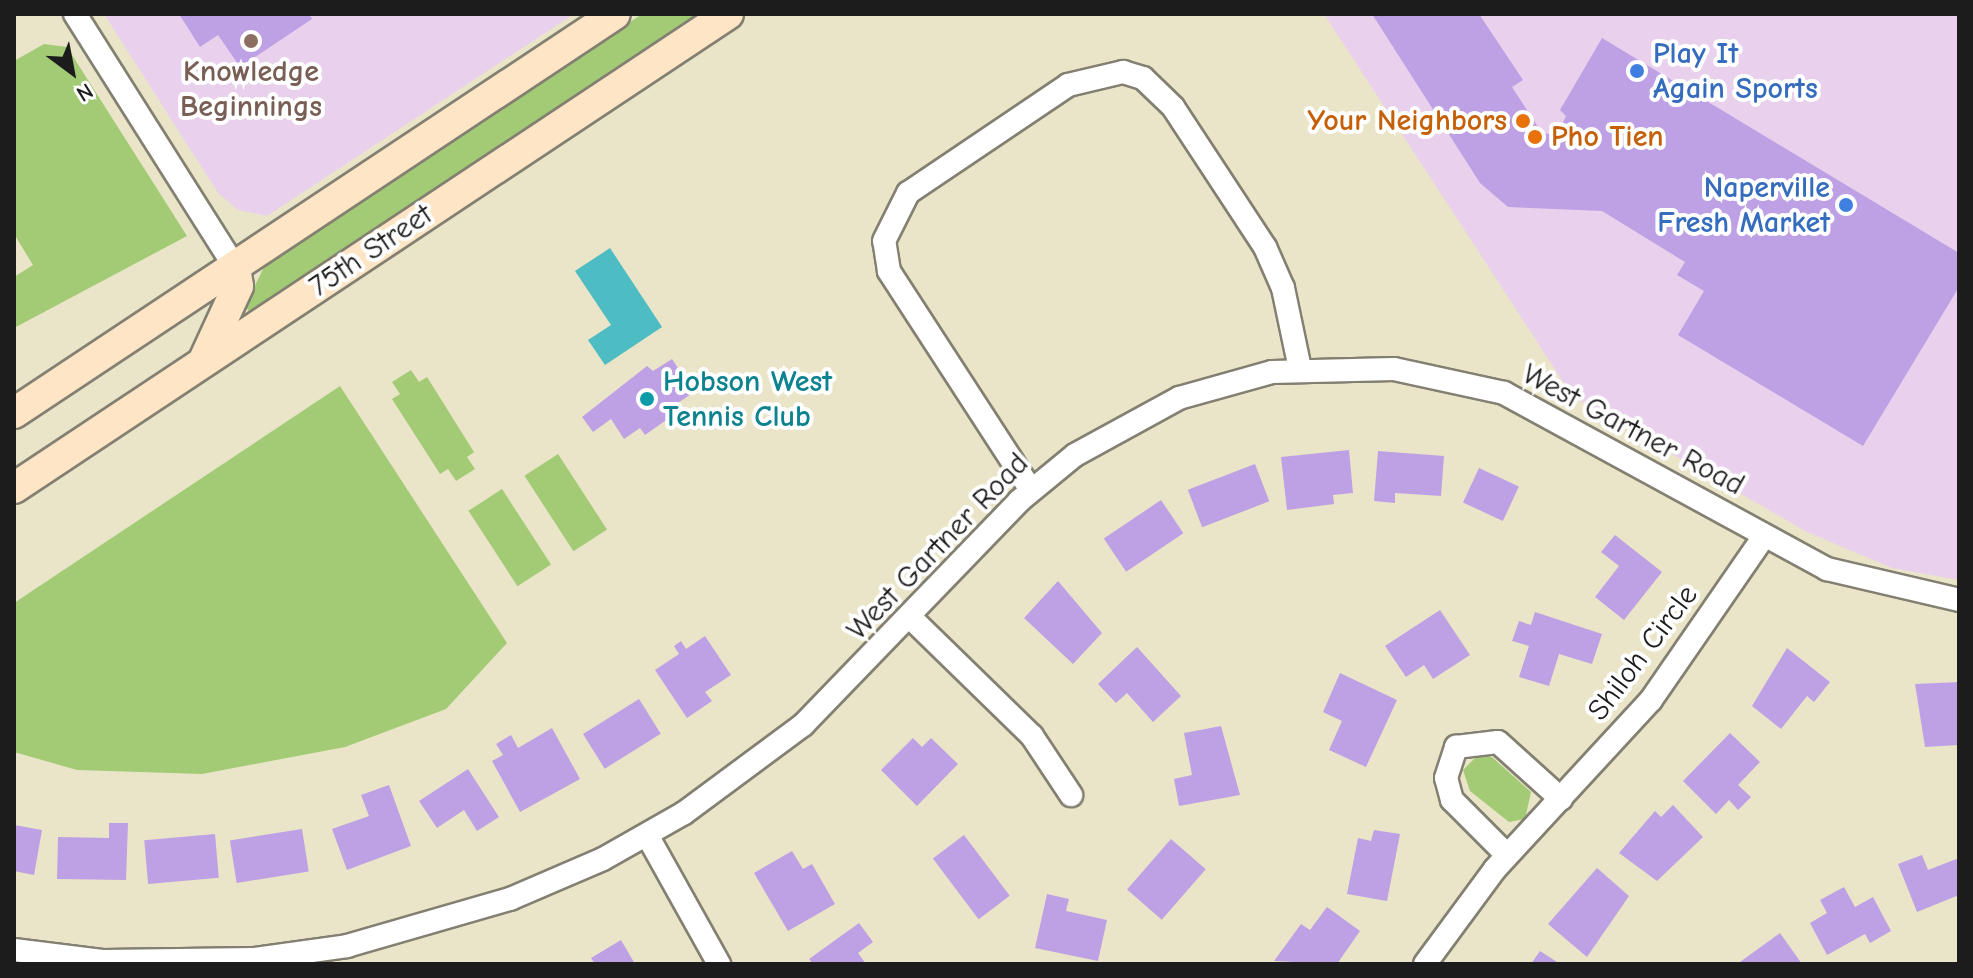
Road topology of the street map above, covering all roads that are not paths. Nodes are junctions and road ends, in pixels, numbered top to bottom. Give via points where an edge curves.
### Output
1 (75, 14) edge
2 (615, 14) edge
3 (728, 14) edge
4 (235, 267) junction
5 (203, 362) junction
6 (1300, 369) junction
7 (14, 413) edge
8 (14, 488) edge
9 (1031, 490) junction
10 (1764, 536) junction
11 (1959, 600) edge
12 (911, 618) junction
13 (1071, 795) dead end
14 (1561, 799) junction
15 (647, 835) junction
16 (1507, 855) junction
17 (371, 941) junction
18 (14, 950) edge
19 (375, 964) edge
20 (719, 964) edge
21 (1425, 964) edge

1 - 4 street
2 - 4 main road, 75th Street
3 - 5 main road, 75th Street
4 - 5 main road via 238,286
4 - 7 main road, 75th Street
5 - 8 main road, 75th Street
6 - 9 street, West Gartner Road via 1218,385 1146,412
6 - 9 street via 1283,288 1265,247 1173,107 1143,78 1123,72 1068,85 908,193 884,241 889,271
6 - 10 street, West Gartner Road via 1394,369 1504,393
9 - 12 street, West Gartner Road
10 - 11 street, West Gartner Road via 1852,578
10 - 14 street, Shiloh Circle via 1651,700
12 - 13 street via 1032,736
12 - 15 street, West Gartner Road via 803,725
14 - 16 street, Shiloh Circle
14 - 16 street via 1498,742 1456,747 1446,778 1452,800
15 - 17 street, West Gartner Road via 510,899
15 - 20 street
16 - 21 street, Shiloh Circle
17 - 18 street, West Gartner Road via 255,959 104,961
17 - 19 street

